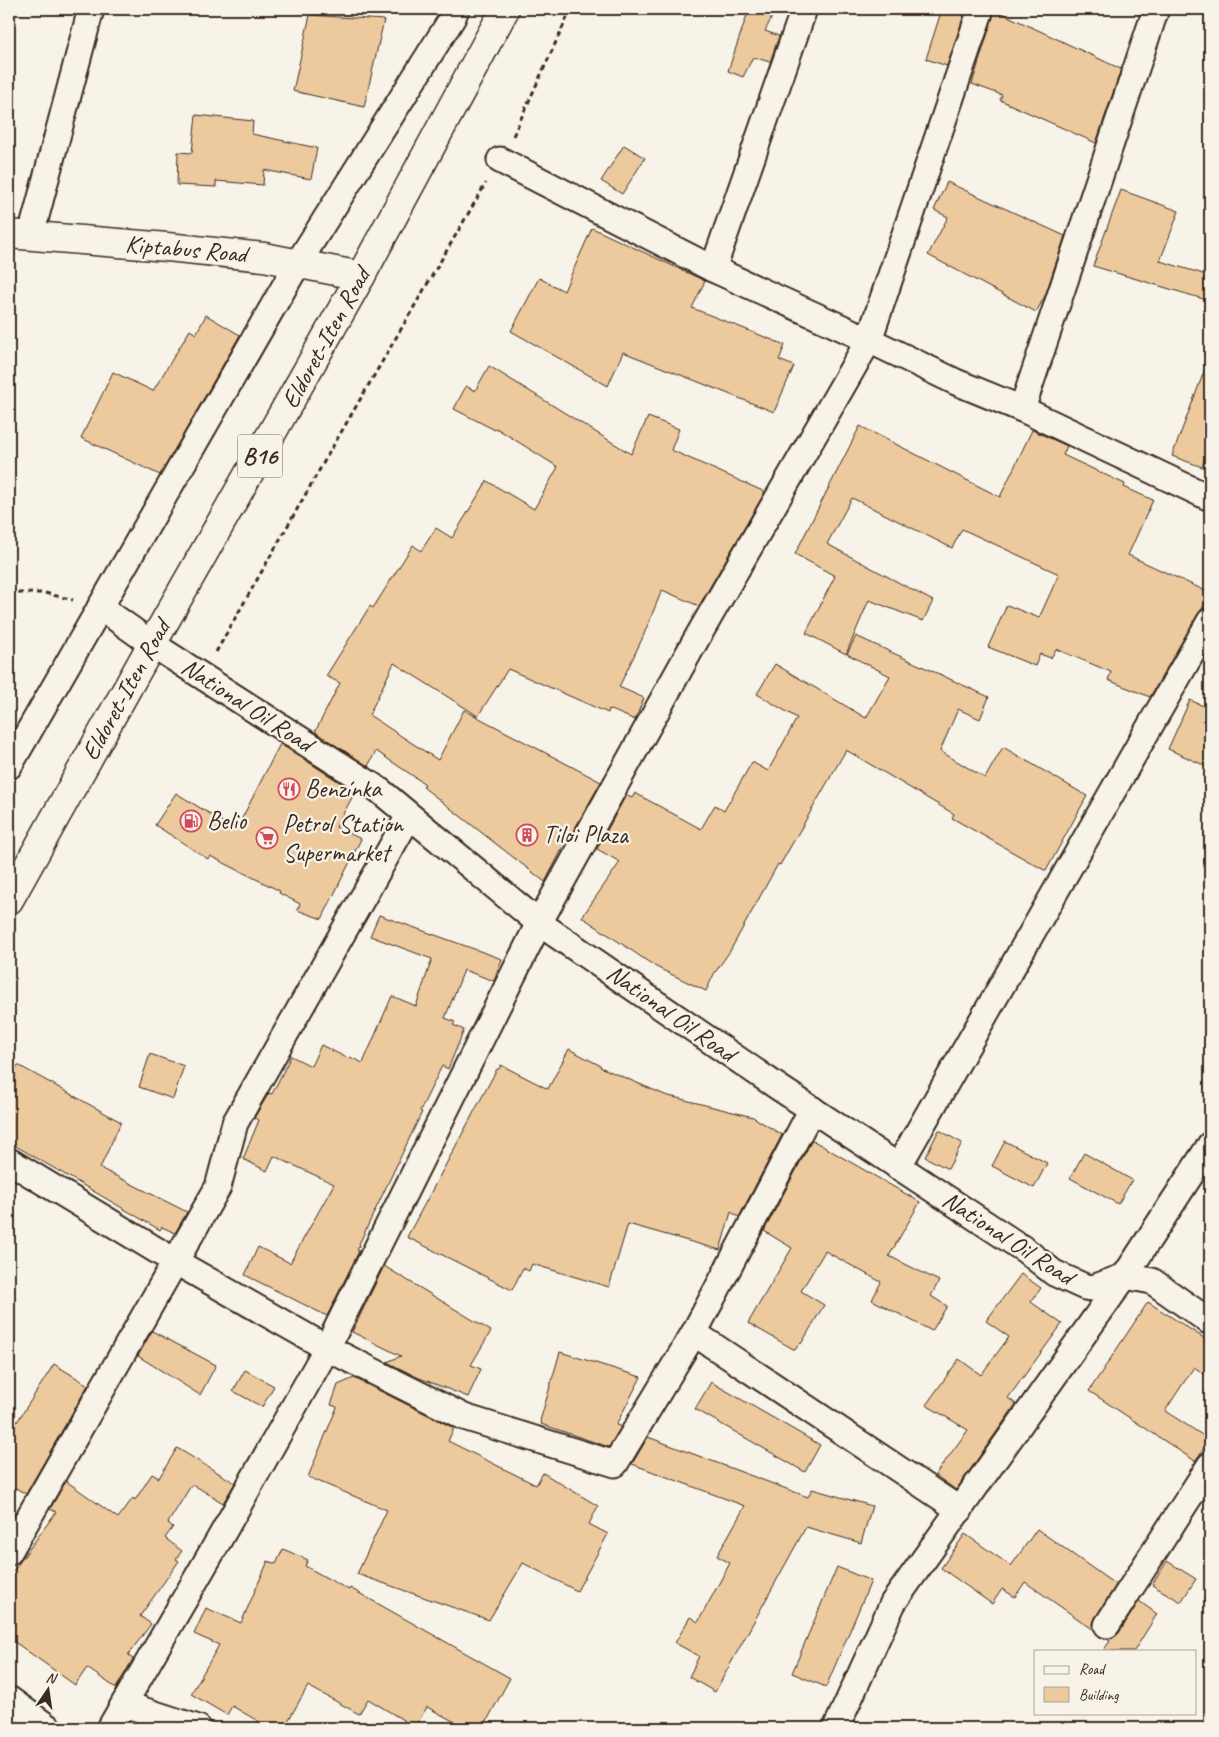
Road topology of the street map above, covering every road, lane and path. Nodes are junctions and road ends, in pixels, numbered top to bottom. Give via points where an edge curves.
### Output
1 (91, 9) edge
2 (456, 9) edge
3 (505, 9) edge
4 (571, 9) edge
5 (804, 9) edge
6 (982, 9) edge
7 (1156, 9) edge
8 (500, 160) junction
9 (20, 235) edge
10 (298, 263) junction
11 (713, 269) junction
12 (361, 276) junction
13 (869, 340) junction
14 (1022, 409) junction
15 (1210, 498) edge
16 (9, 593) edge
17 (100, 607) junction
18 (1210, 621) edge
19 (152, 644) junction
20 (202, 676) junction
21 (9, 766) edge
22 (409, 816) junction
23 (9, 900) edge
24 (539, 923) junction
25 (812, 1109) junction
26 (1210, 1145) edge
27 (9, 1161) edge
28 (898, 1167) junction
29 (176, 1262) junction
30 (1125, 1276) junction
31 (1210, 1322) edge
32 (694, 1333) junction
33 (327, 1348) junction
34 (1210, 1465) edge
35 (960, 1510) junction
36 (9, 1552) edge
37 (1106, 1625) dead end
38 (9, 1699) edge
39 (124, 1704) junction
40 (49, 1728) edge
41 (110, 1728) edge
42 (198, 1728) edge
43 (836, 1728) edge

1 - 9 street
2 - 10 street
3 - 12 main road, Eldoret-Iten Road / B16
4 - 8 path
5 - 11 street
6 - 13 street
7 - 14 street
8 - 11 street
8 - 20 path
9 - 10 main road, Kiptabus Road via 264,257
10 - 12 main road, Kiptabus Road
10 - 17 street
11 - 13 street
12 - 19 main road, Eldoret-Iten Road / B16
13 - 14 street via 956,382
13 - 24 street via 697,638
14 - 15 street
16 - 17 path via 45,593
17 - 19 street, National Oil Road
17 - 21 street
18 - 28 street
19 - 20 street, National Oil Road
19 - 23 main road, Eldoret-Iten Road / B16
20 - 22 street, National Oil Road via 379,790
22 - 24 street, National Oil Road
22 - 29 street via 235,1123 218,1187
24 - 25 street, National Oil Road
24 - 33 street
25 - 28 street, National Oil Road
25 - 32 street
26 - 30 street
27 - 29 street
28 - 30 street, National Oil Road via 1025,1250 1054,1273 1093,1288
29 - 33 street
29 - 36 street
30 - 31 street via 1152,1281
30 - 35 street
32 - 33 street via 615,1464 464,1417
32 - 35 street
33 - 39 street
34 - 37 street
35 - 43 street via 893,1603
38 - 40 street
39 - 41 street
39 - 42 street

